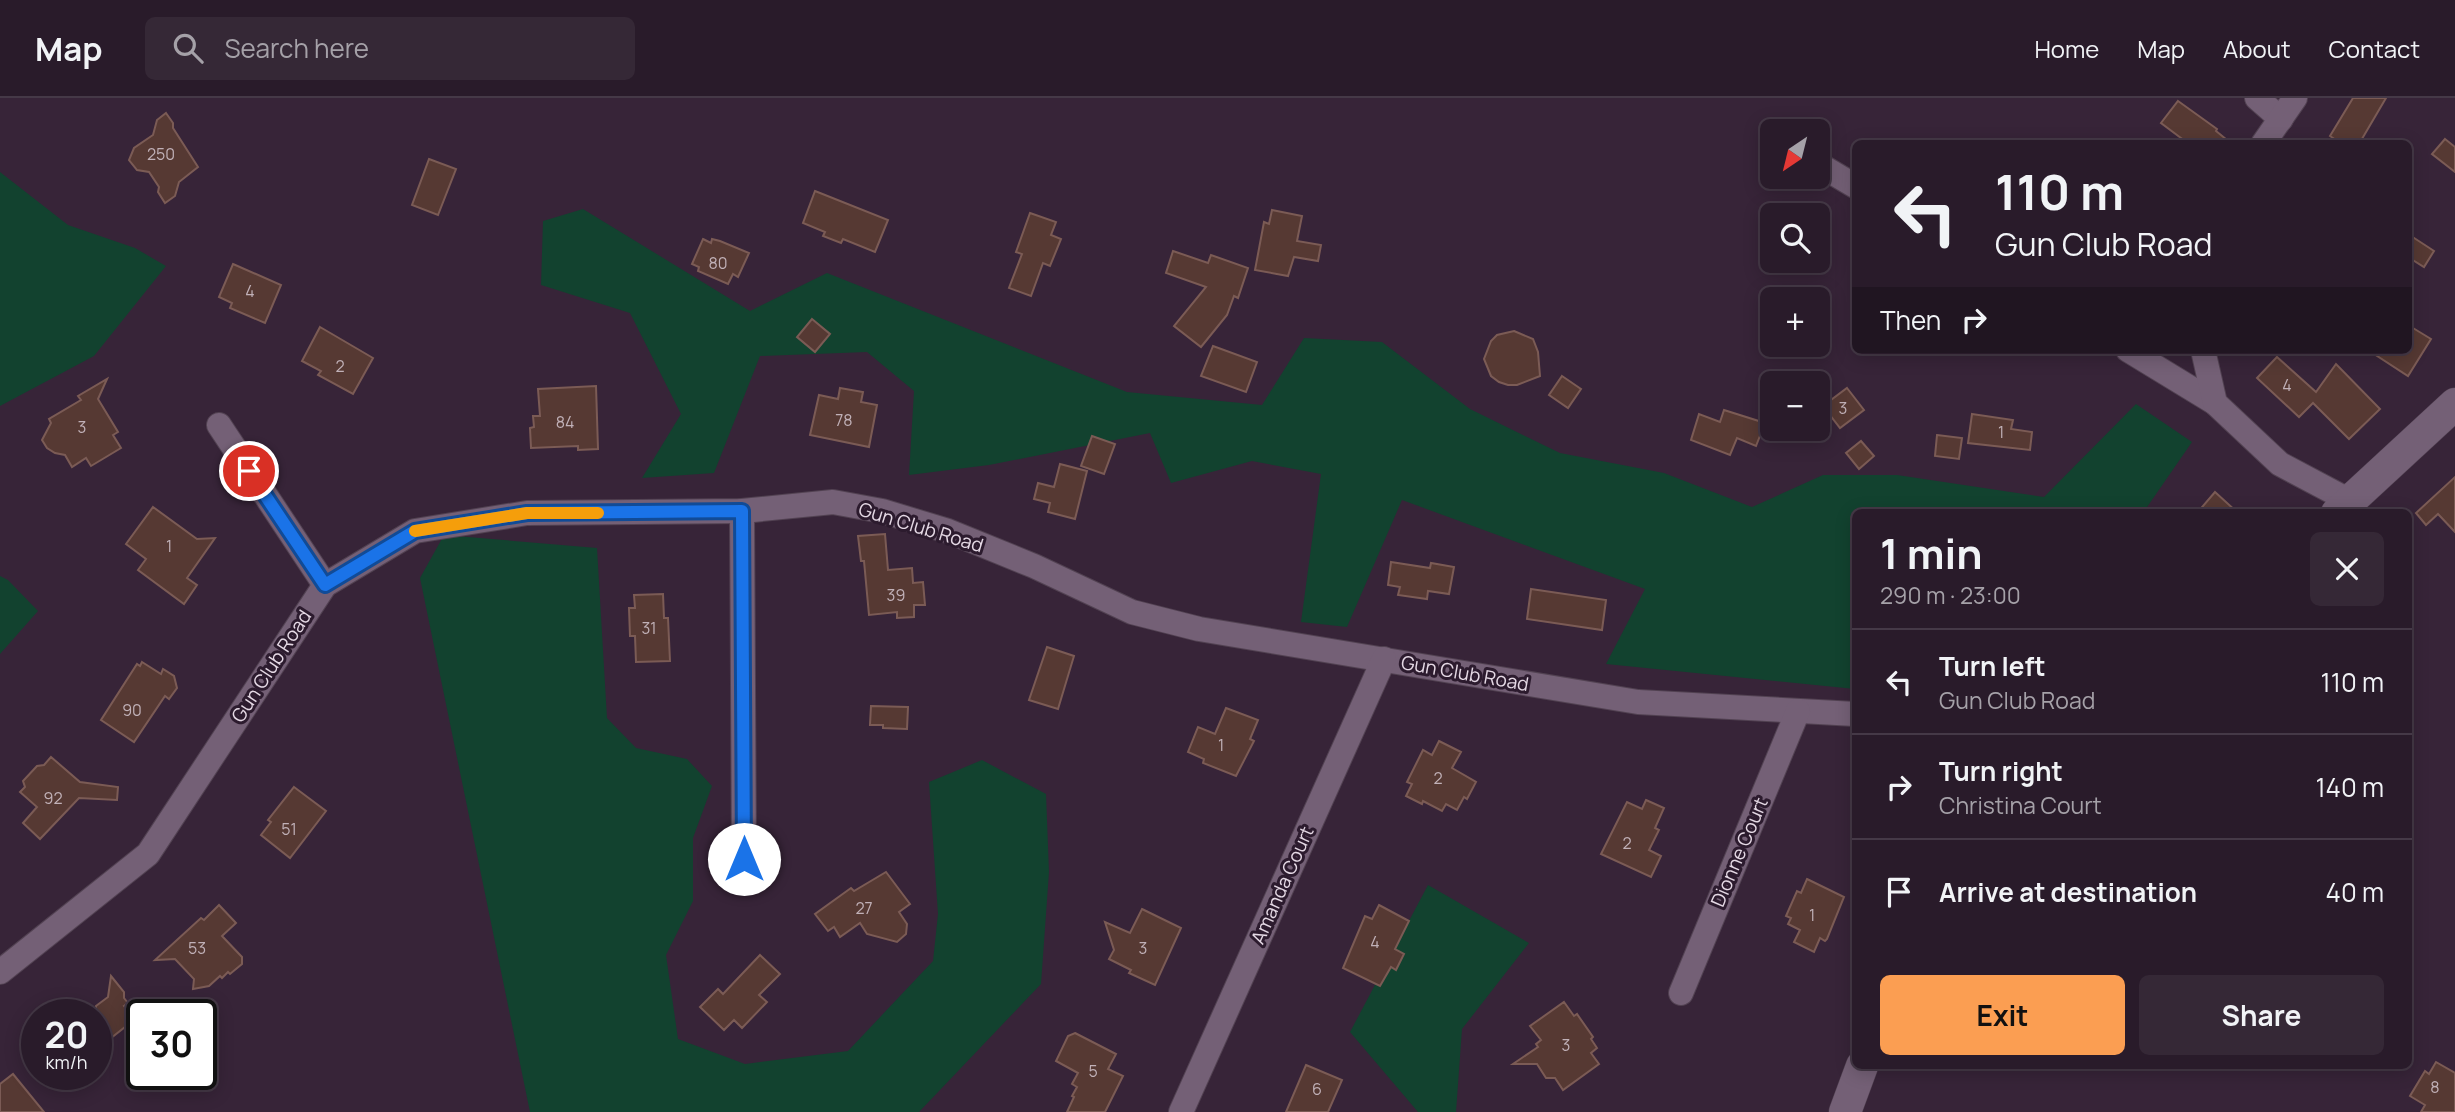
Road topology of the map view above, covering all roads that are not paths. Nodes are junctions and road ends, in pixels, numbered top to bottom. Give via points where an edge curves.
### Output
1 (2257, 98) edge
2 (2295, 98) edge
3 (2281, 119) junction
4 (2266, 140) edge
5 (1830, 171) edge
6 (1852, 184) edge
7 (2135, 354) edge
8 (2204, 354) edge
9 (2215, 403) junction
10 (2455, 404) edge
11 (219, 425) dead end
12 (2344, 507) edge
13 (742, 511) junction
14 (325, 585) junction
15 (1384, 659) junction
16 (1798, 711) junction
17 (1852, 714) edge
18 (744, 859) dead end
19 (0, 972) edge
20 (1681, 993) dead end
21 (1861, 1069) edge
22 (1181, 1112) edge
23 (1844, 1112) edge

1 - 3 street
2 - 3 street
3 - 4 street
5 - 6 street
7 - 9 street
8 - 9 street
9 - 12 street via 2280,464
10 - 12 street
11 - 14 street
13 - 14 street, Gun Club Road via 527,513 415,531
13 - 15 street, Gun Club Road via 833,502 882,510 1010,556 1132,612 1199,629
13 - 18 street
14 - 19 street, Gun Club Road via 148,854
15 - 16 street, Gun Club Road via 1638,702
15 - 22 street, Amanda Court
16 - 17 street, Gun Club Road
16 - 20 street, Dionne Court
21 - 23 street

